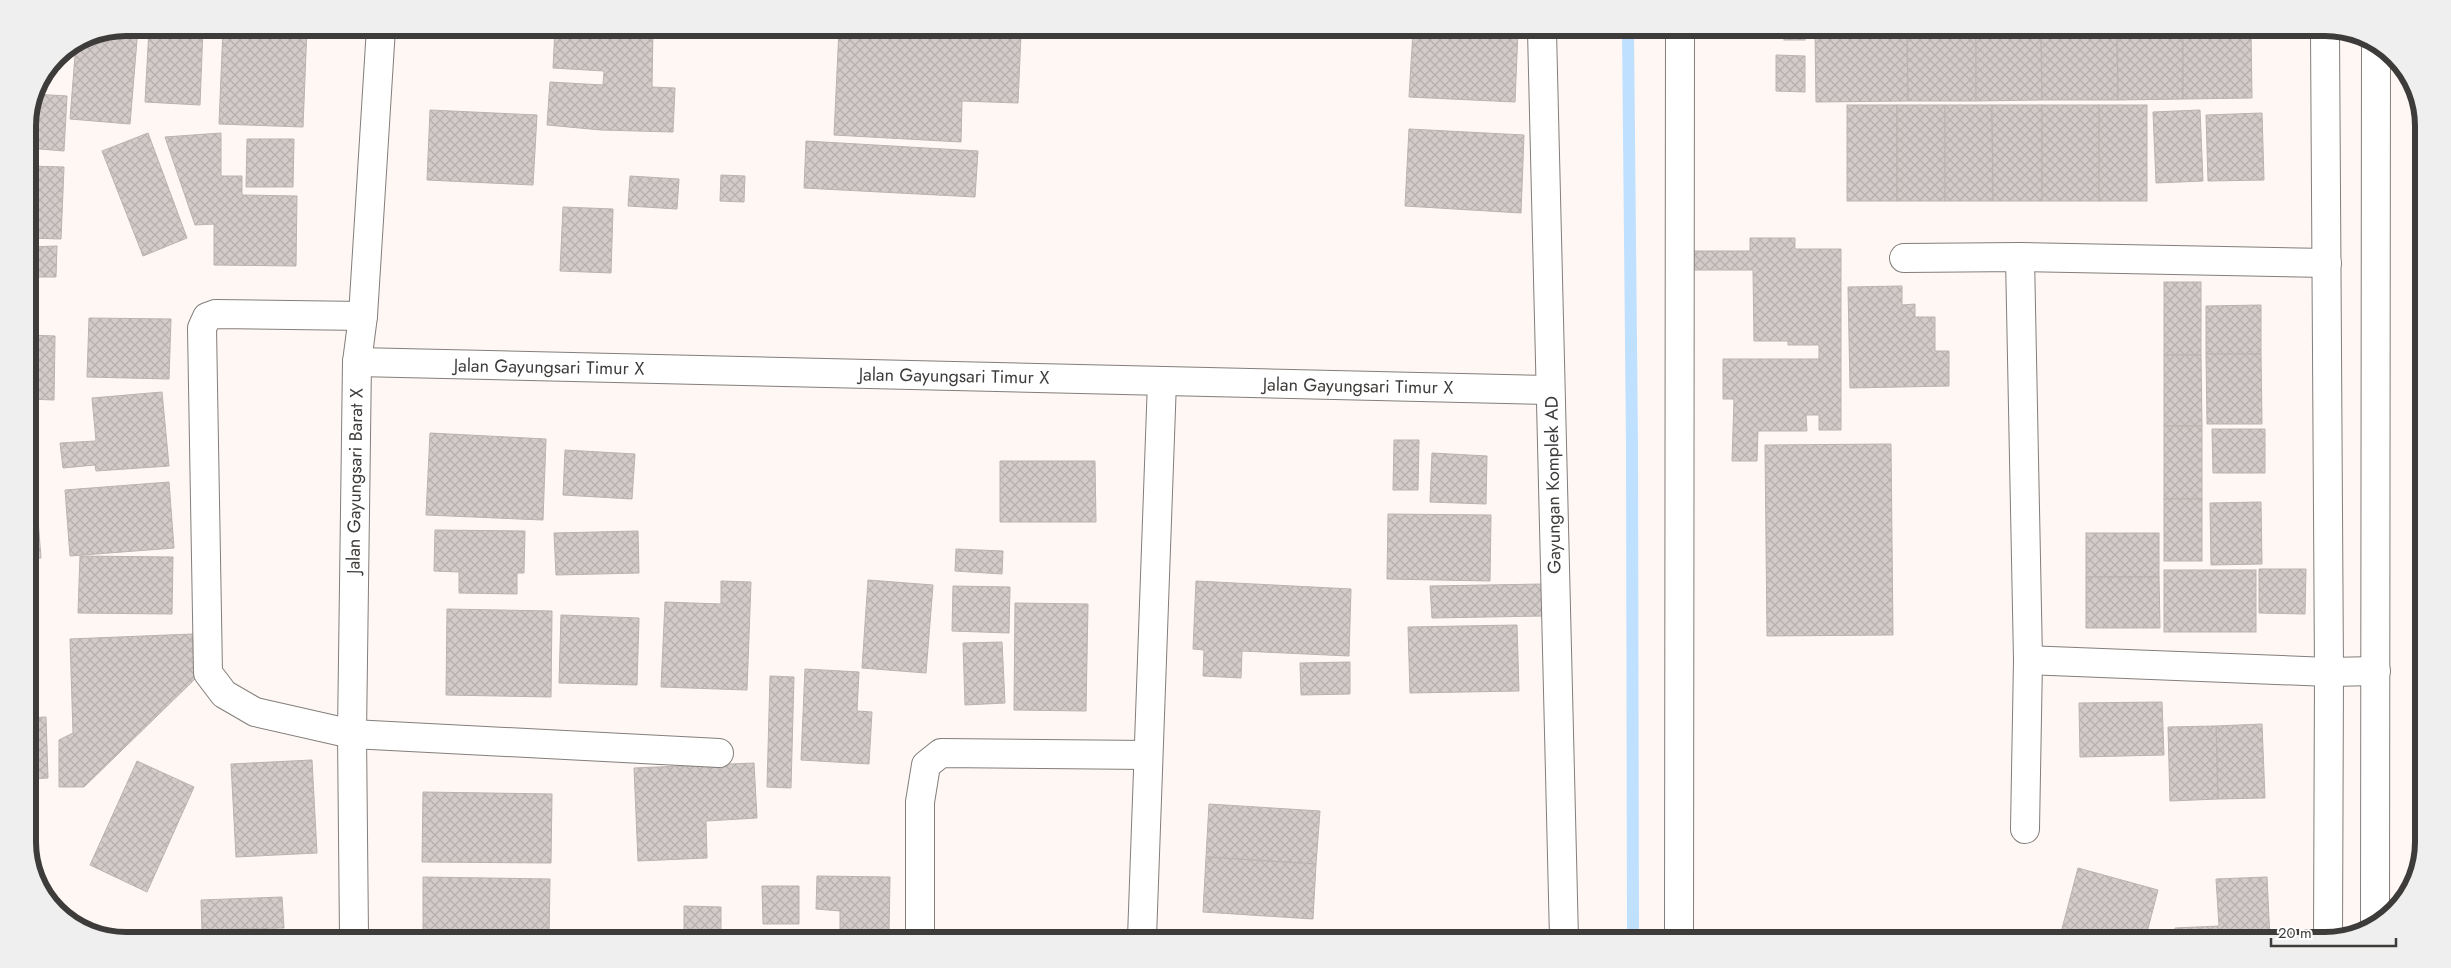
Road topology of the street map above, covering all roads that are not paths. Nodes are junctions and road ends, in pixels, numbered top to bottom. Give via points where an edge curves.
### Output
1 (381, 36) edge
2 (1542, 36) edge
3 (1680, 36) edge
4 (2325, 36) edge
5 (2376, 52) edge
6 (2020, 257) junction
7 (1904, 258) dead end
8 (2328, 263) junction
9 (362, 316) junction
10 (357, 362) junction
11 (1162, 381) junction
12 (1550, 390) junction
13 (2028, 660) junction
14 (2376, 671) junction
15 (2329, 672) junction
16 (352, 734) junction
17 (718, 753) dead end
18 (1148, 755) junction
19 (2025, 828) dead end
20 (2375, 917) edge
21 (1679, 928) dead end
22 (354, 932) edge
23 (920, 932) edge
24 (1142, 932) edge
25 (1564, 932) edge
26 (2328, 932) edge

1 - 9 street, Jalan Gayungsari Barat X
2 - 12 street, Gayungan Komplek AD
3 - 21 street
4 - 8 street
5 - 14 street
6 - 7 street
6 - 8 street
6 - 13 street
8 - 15 street
9 - 10 street, Jalan Gayungsari Barat X
9 - 16 street via 215,314 207,317 202,328 208,673 224,694 255,712
10 - 11 street, Jalan Gayungsari Timur X
10 - 16 street, Jalan Gayungsari Barat X
11 - 12 street, Jalan Gayungsari Timur X
11 - 18 street
12 - 25 street, Gayungan Komplek AD
13 - 15 street
13 - 19 street
14 - 15 street
14 - 20 street
15 - 26 street
16 - 17 street
16 - 22 street, Jalan Gayungsari Barat X
18 - 23 street via 941,753 926,765 920,802
18 - 24 street

